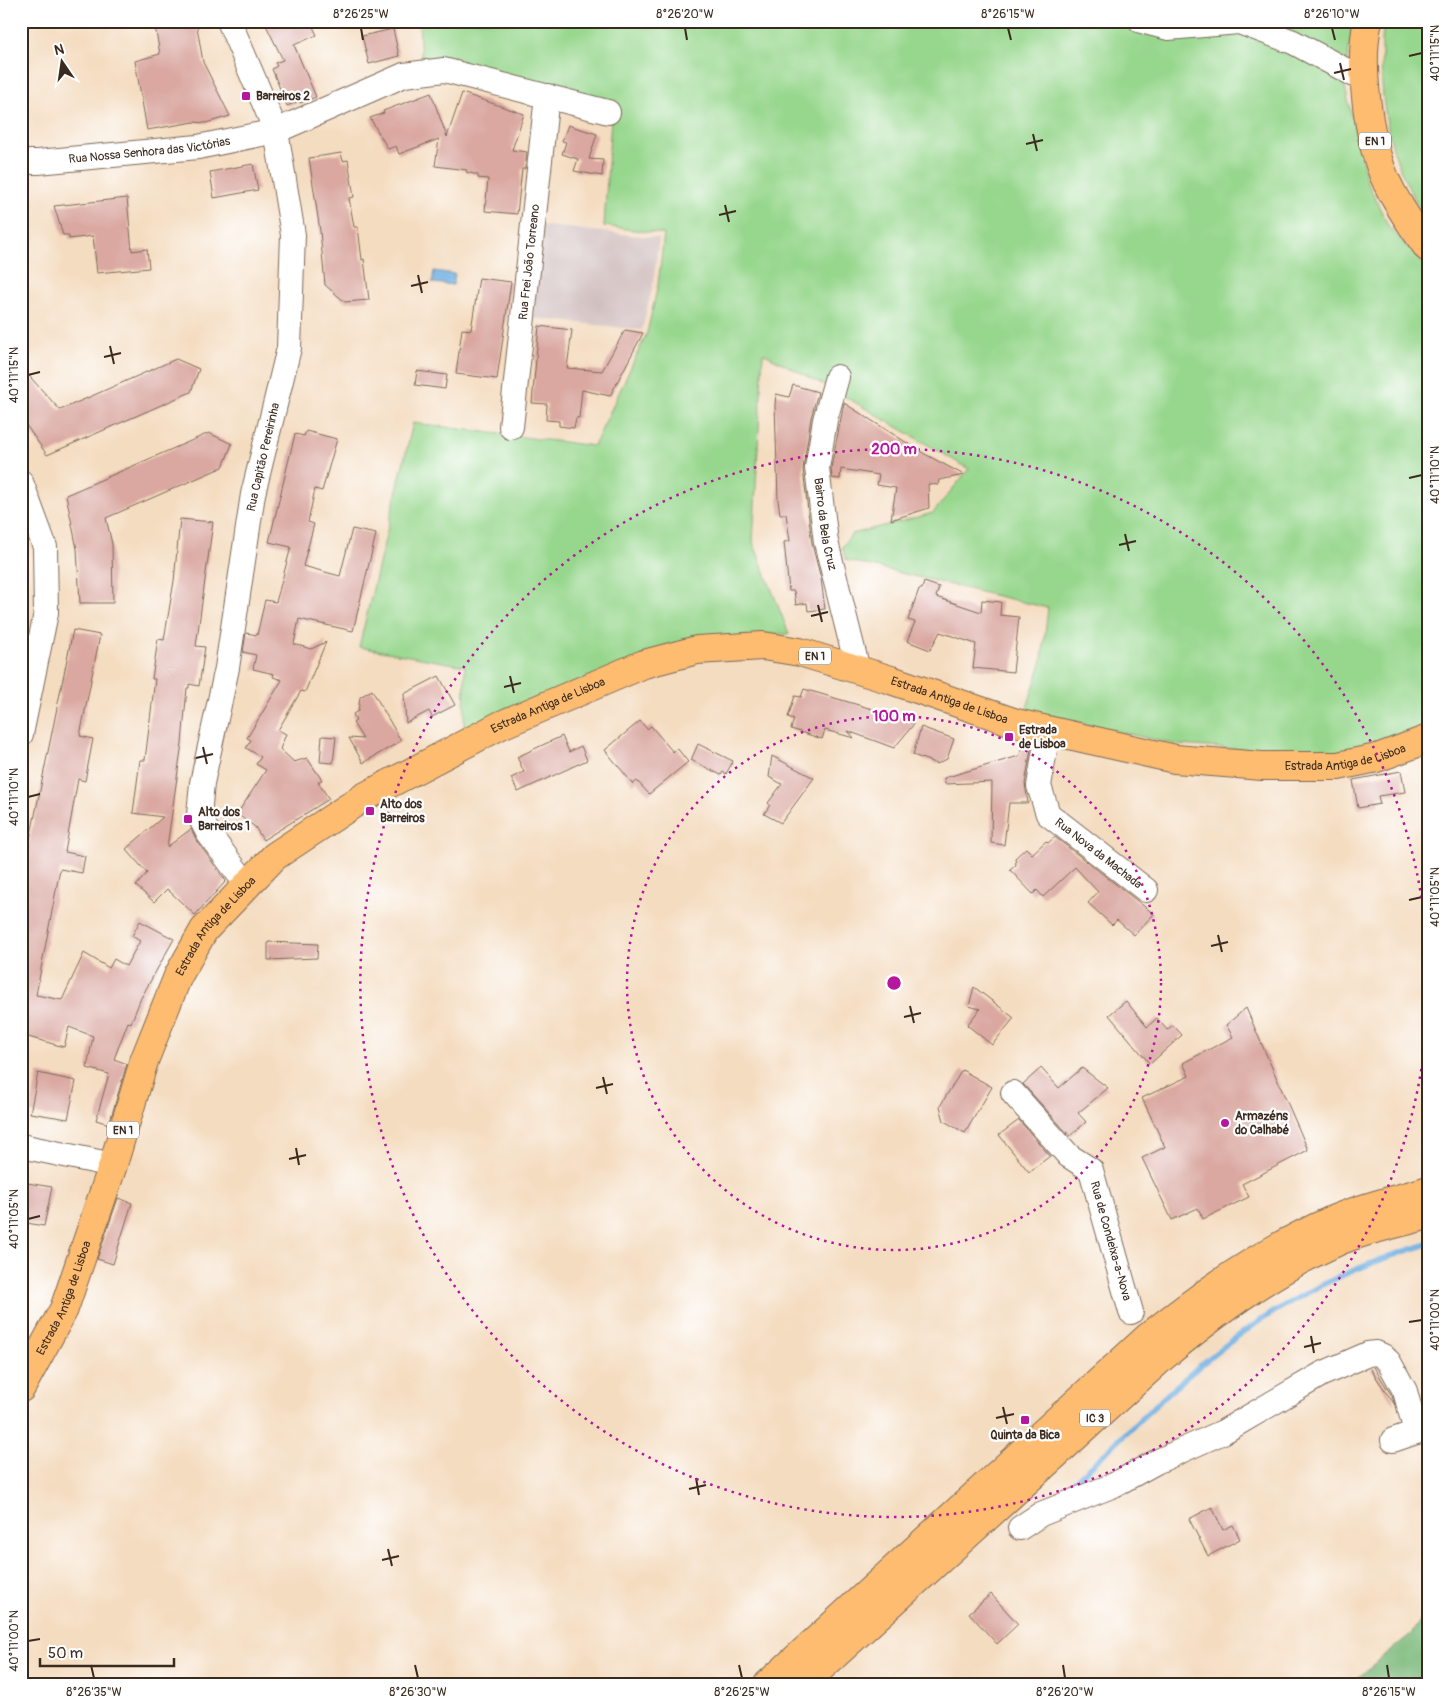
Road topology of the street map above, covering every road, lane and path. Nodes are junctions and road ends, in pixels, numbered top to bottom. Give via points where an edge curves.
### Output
1 (229, 21) edge
2 (1141, 21) edge
3 (1368, 21) edge
4 (1364, 80) junction
5 (547, 96) junction
6 (608, 112) dead end
7 (276, 131) junction
8 (21, 162) edge
9 (1428, 248) edge
10 (837, 376) dead end
11 (511, 427) dead end
12 (21, 482) edge
13 (858, 670) junction
14 (1048, 731) junction
15 (21, 734) edge
16 (1428, 739) edge
17 (247, 885) junction
18 (1146, 890) dead end
19 (1013, 1093) dead end
20 (21, 1146) edge
21 (113, 1165) junction
22 (1428, 1190) edge
23 (1428, 1216) edge
24 (1130, 1312) dead end
25 (21, 1388) edge
26 (1422, 1430) edge
27 (1393, 1440) dead end
28 (1020, 1528) dead end
29 (768, 1684) edge
30 (803, 1684) edge

1 - 7 street, Rua Capitão Pereirinha
2 - 4 street via 1168,28 1239,22 1293,42
3 - 4 main road, EN 1
4 - 9 main road, EN 1 via 1384,175 1405,215
5 - 6 street
5 - 7 street via 444,70 404,76
5 - 11 street, Rua Frei João Torreano
7 - 8 street, Rua Nossa Senhora das Victórias via 198,147
7 - 17 street, Rua Capitão Pereirinha via 293,236 289,348 253,494 227,668 202,783 199,815 208,833
10 - 13 street, Bairro da Bela Cruz via 817,468 826,542
12 - 15 street via 45,547 46,613
13 - 14 main road, Estrada Antiga de Lisboa / EN 1
13 - 17 main road, Estrada Antiga de Lisboa / EN 1 via 800,652 763,646 697,650 644,664 501,725 364,797 276,856
14 - 16 main road, Estrada Antiga de Lisboa / EN 1 via 1176,759 1262,766 1338,766 1377,758
14 - 18 street, Rua Nova da Machada via 1039,786 1048,814
17 - 21 main road, Estrada Antiga de Lisboa / EN 1 via 204,930 178,976 144,1061
19 - 24 street, Rua de Condeixa-a-Nova via 1069,1156 1091,1170
20 - 21 street
21 - 25 main road, Estrada Antiga de Lisboa / EN 1 via 64,1309
22 - 29 main road, IC 3 via 1332,1220 1265,1253 1202,1294 1148,1337
23 - 30 main road, IC 3 via 1341,1241 1274,1275 1215,1313
26 - 27 street
26 - 28 street via 1389,1362 1376,1353 1368,1354 1322,1374 1223,1432 1114,1485 1059,1505

